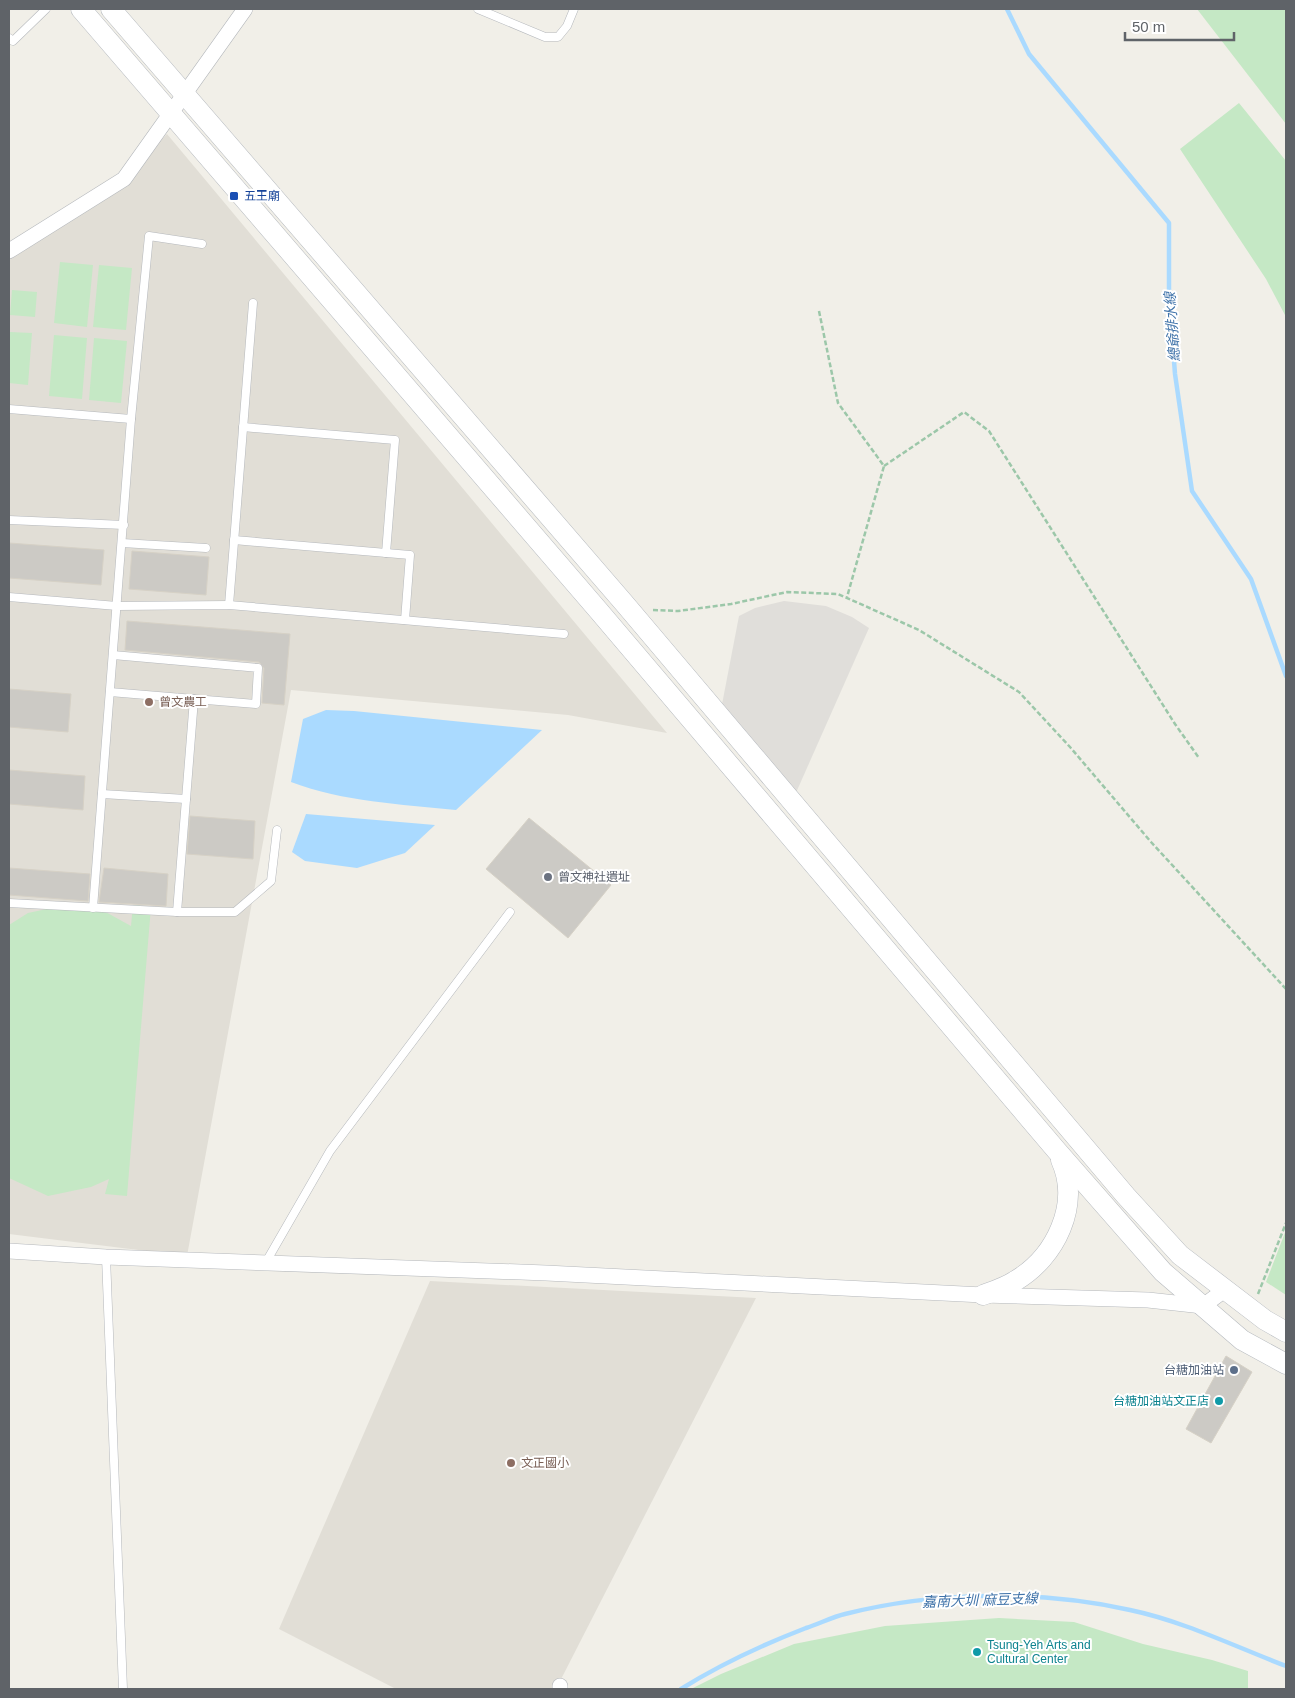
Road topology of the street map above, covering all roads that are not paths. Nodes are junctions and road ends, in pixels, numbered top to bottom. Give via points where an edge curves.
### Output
1 (46, 9) edge
2 (81, 9) edge
3 (111, 9) edge
4 (245, 9) edge
5 (478, 9) edge
6 (574, 9) edge
7 (9, 38) edge
8 (183, 94) junction
9 (170, 113) junction
10 (202, 244) dead end
11 (9, 251) edge
12 (253, 303) dead end
13 (9, 408) edge
14 (131, 419) junction
15 (243, 426) junction
16 (9, 520) edge
17 (124, 525) junction
18 (234, 540) junction
19 (122, 543) junction
20 (206, 548) dead end
21 (386, 553) junction
22 (9, 597) edge
23 (229, 605) junction
24 (117, 606) junction
25 (405, 620) junction
26 (564, 634) dead end
27 (114, 655) junction
28 (110, 692) junction
29 (194, 699) junction
30 (102, 794) junction
31 (186, 799) junction
32 (277, 830) dead end
33 (9, 903) edge
34 (94, 908) junction
35 (177, 912) junction
36 (510, 912) dead end
37 (1057, 1151) junction
38 (9, 1251) edge
39 (106, 1257) junction
40 (266, 1262) junction
41 (1226, 1289) junction
42 (983, 1295) junction
43 (1202, 1306) junction
44 (1286, 1332) edge
45 (1286, 1364) edge
46 (123, 1689) edge

1 - 7 lane via 13,41
2 - 9 main road
3 - 8 main road
4 - 8 street
5 - 6 lane via 545,37 558,37
8 - 9 street
8 - 41 main road via 624,603 1126,1196 1180,1255
9 - 11 street via 124,179
9 - 37 main road via 598,610
10 - 14 lane via 149,236
12 - 15 lane
13 - 14 lane
14 - 17 lane
15 - 18 lane
15 - 21 lane via 395,440
16 - 17 lane
17 - 19 lane
18 - 21 lane
18 - 23 lane
19 - 20 lane
19 - 24 lane
21 - 25 lane via 410,555
22 - 24 lane
23 - 24 lane
23 - 25 lane
24 - 27 lane
25 - 26 lane
27 - 28 lane
27 - 29 lane via 258,668 256,704
28 - 29 lane
28 - 30 lane
29 - 31 lane
30 - 31 lane
30 - 34 lane
31 - 35 lane
32 - 35 lane via 271,881 235,912
33 - 34 lane
34 - 35 lane
36 - 40 lane via 330,1151
37 - 42 main road via 1068,1175 1070,1190 1066,1215 1054,1244 1036,1266 1015,1282
37 - 43 main road via 1163,1272
38 - 39 street
39 - 40 street
39 - 46 lane
40 - 42 street
41 - 43 street
41 - 44 main road
42 - 43 street via 1148,1300
43 - 45 main road via 1242,1340

